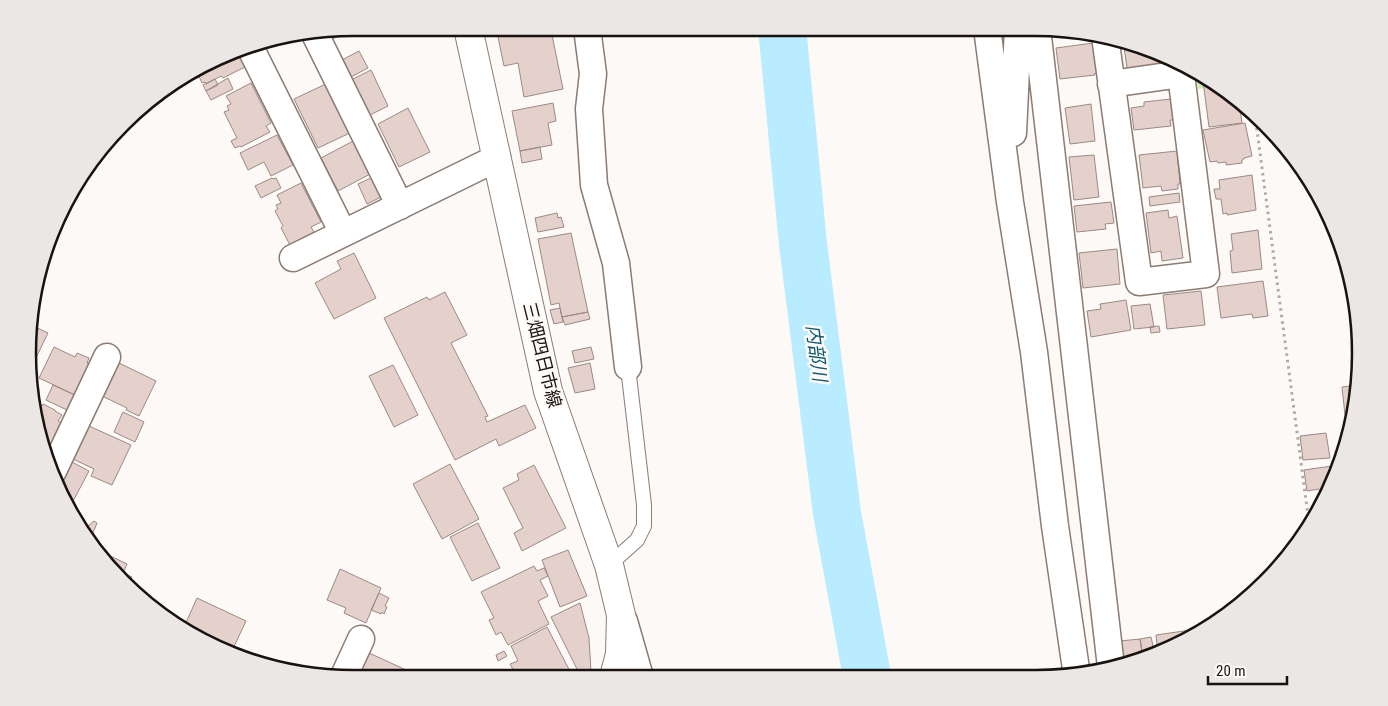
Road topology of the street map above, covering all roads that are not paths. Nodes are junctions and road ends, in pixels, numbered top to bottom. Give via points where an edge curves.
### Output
1 (470, 36) edge
2 (588, 36) edge
3 (988, 36) edge
4 (1018, 36) edge
5 (1038, 36) edge
6 (317, 38) edge
7 (1106, 44) edge
8 (253, 52) edge
9 (1111, 84) junction
10 (497, 158) junction
11 (1010, 202) junction
12 (400, 206) junction
13 (343, 233) junction
14 (293, 258) dead end
15 (107, 356) dead end
16 (628, 367) joint
17 (56, 464) edge
18 (611, 573) junction
19 (361, 639) dead end
20 (1110, 661) edge
21 (1076, 667) edge
22 (347, 670) edge
23 (616, 670) edge
24 (638, 670) edge

1 - 10 main road, 三畑四日市線
2 - 16 street via 593,74 589,109 594,185 616,263
3 - 11 street
4 - 11 street
5 - 20 street
6 - 12 street
7 - 9 street
8 - 13 street
9 - 9 street via 1139,282 1206,274 1181,74
10 - 12 street
10 - 18 main road, 三畑四日市線 via 548,391
11 - 21 street via 1034,352
12 - 13 street
13 - 14 street
15 - 17 street
16 - 18 lane via 644,526
18 - 23 main road, 三畑四日市線 via 622,615
18 - 24 street
19 - 22 street

